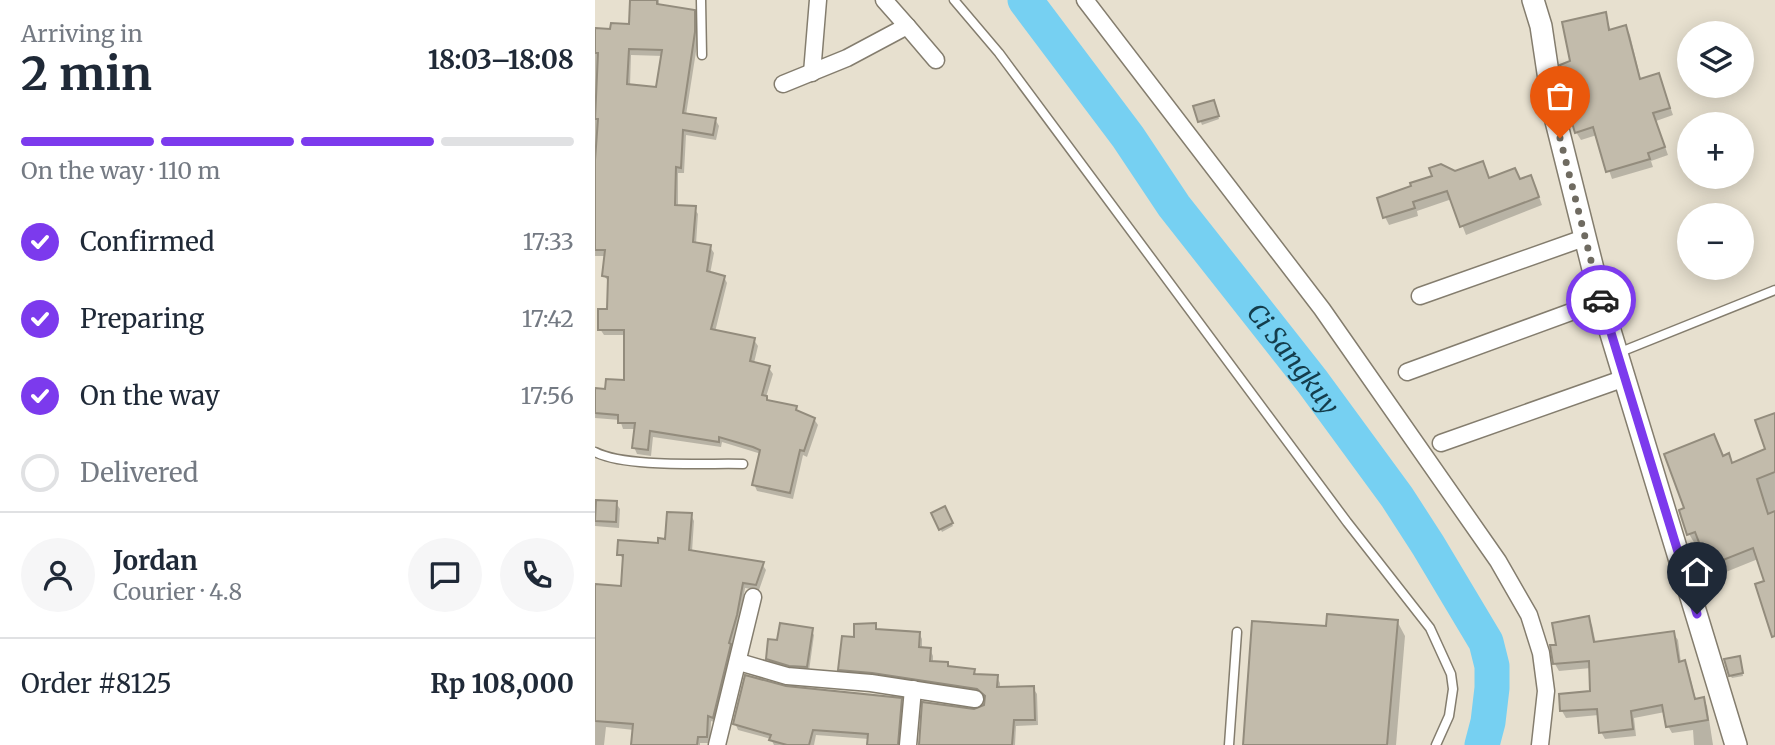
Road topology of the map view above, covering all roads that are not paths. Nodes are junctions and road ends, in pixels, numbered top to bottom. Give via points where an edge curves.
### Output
1 (701, 0) edge
2 (818, 0) edge
3 (884, 0) edge
4 (954, 0) edge
5 (1085, 0) edge
6 (1533, 0) edge
7 (907, 26) junction
8 (702, 55) dead end
9 (936, 60) dead end
10 (812, 73) junction
11 (783, 84) dead end
12 (1584, 238) junction
13 (1775, 290) edge
14 (1420, 296) dead end
15 (1601, 301) junction
16 (1618, 353) junction
17 (1407, 372) dead end
18 (1625, 379) junction
19 (1441, 443) dead end
20 (595, 452) edge
21 (743, 464) dead end
22 (753, 597) dead end
23 (1237, 632) dead end
24 (739, 662) junction
25 (913, 689) junction
26 (975, 699) dead end
27 (717, 745) edge
28 (908, 745) edge
29 (1229, 745) edge
30 (1436, 745) edge
31 (1540, 745) edge
32 (1736, 745) edge

1 - 8 lane
2 - 10 street
3 - 7 street
4 - 30 lane via 1430,628 1451,674 1452,702
5 - 31 street via 1322,309 1499,561 1529,615 1541,653 1546,691
6 - 12 street via 1553,113
7 - 9 street
7 - 10 street
10 - 11 street
12 - 14 street
12 - 15 street
13 - 16 lane
15 - 16 street
15 - 17 street
16 - 18 street
18 - 19 street
18 - 32 street
20 - 21 lane via 633,461
22 - 24 street
23 - 29 lane
24 - 25 street via 787,676
24 - 27 street
25 - 26 street
25 - 28 street

